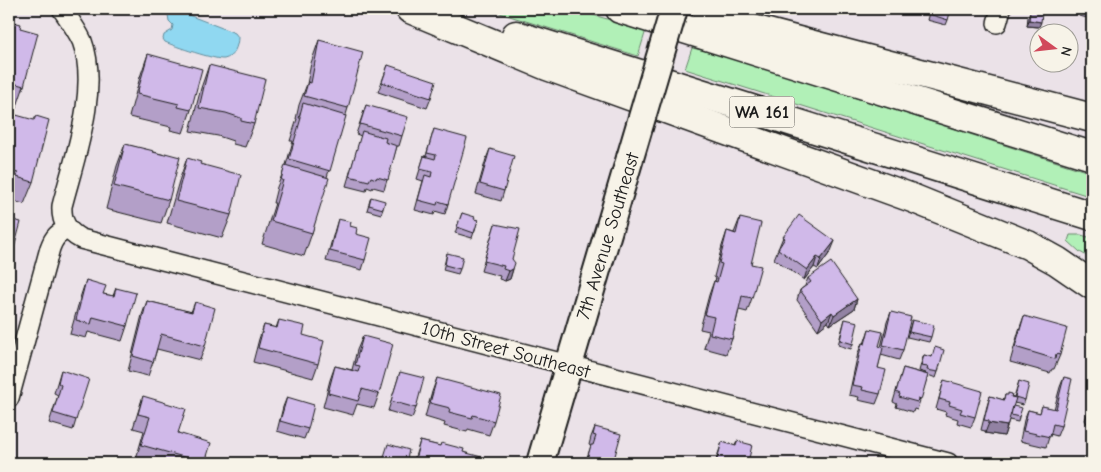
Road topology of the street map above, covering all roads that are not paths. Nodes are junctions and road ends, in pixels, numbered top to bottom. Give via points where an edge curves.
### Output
1 (62, 9) edge
2 (410, 9) edge
3 (431, 9) edge
4 (620, 9) edge
5 (674, 9) edge
6 (1092, 118) edge
7 (1092, 156) edge
8 (1092, 216) edge
9 (68, 229) junction
10 (1092, 284) edge
11 (568, 365) junction
12 (9, 398) edge
13 (540, 463) edge
14 (948, 463) edge

1 - 9 street via 82,42 88,85 87,105 62,206
2 - 10 highway via 547,66 912,198 1028,245
3 - 8 highway, WA 161
4 - 7 highway
5 - 6 highway
5 - 11 street, 7th Avenue Southeast, bridge
9 - 11 street, 10th Street Southeast via 73,235 92,243
9 - 12 street via 58,233 50,248
11 - 13 street, 7th Avenue Southeast
11 - 14 street, 10th Street Southeast

